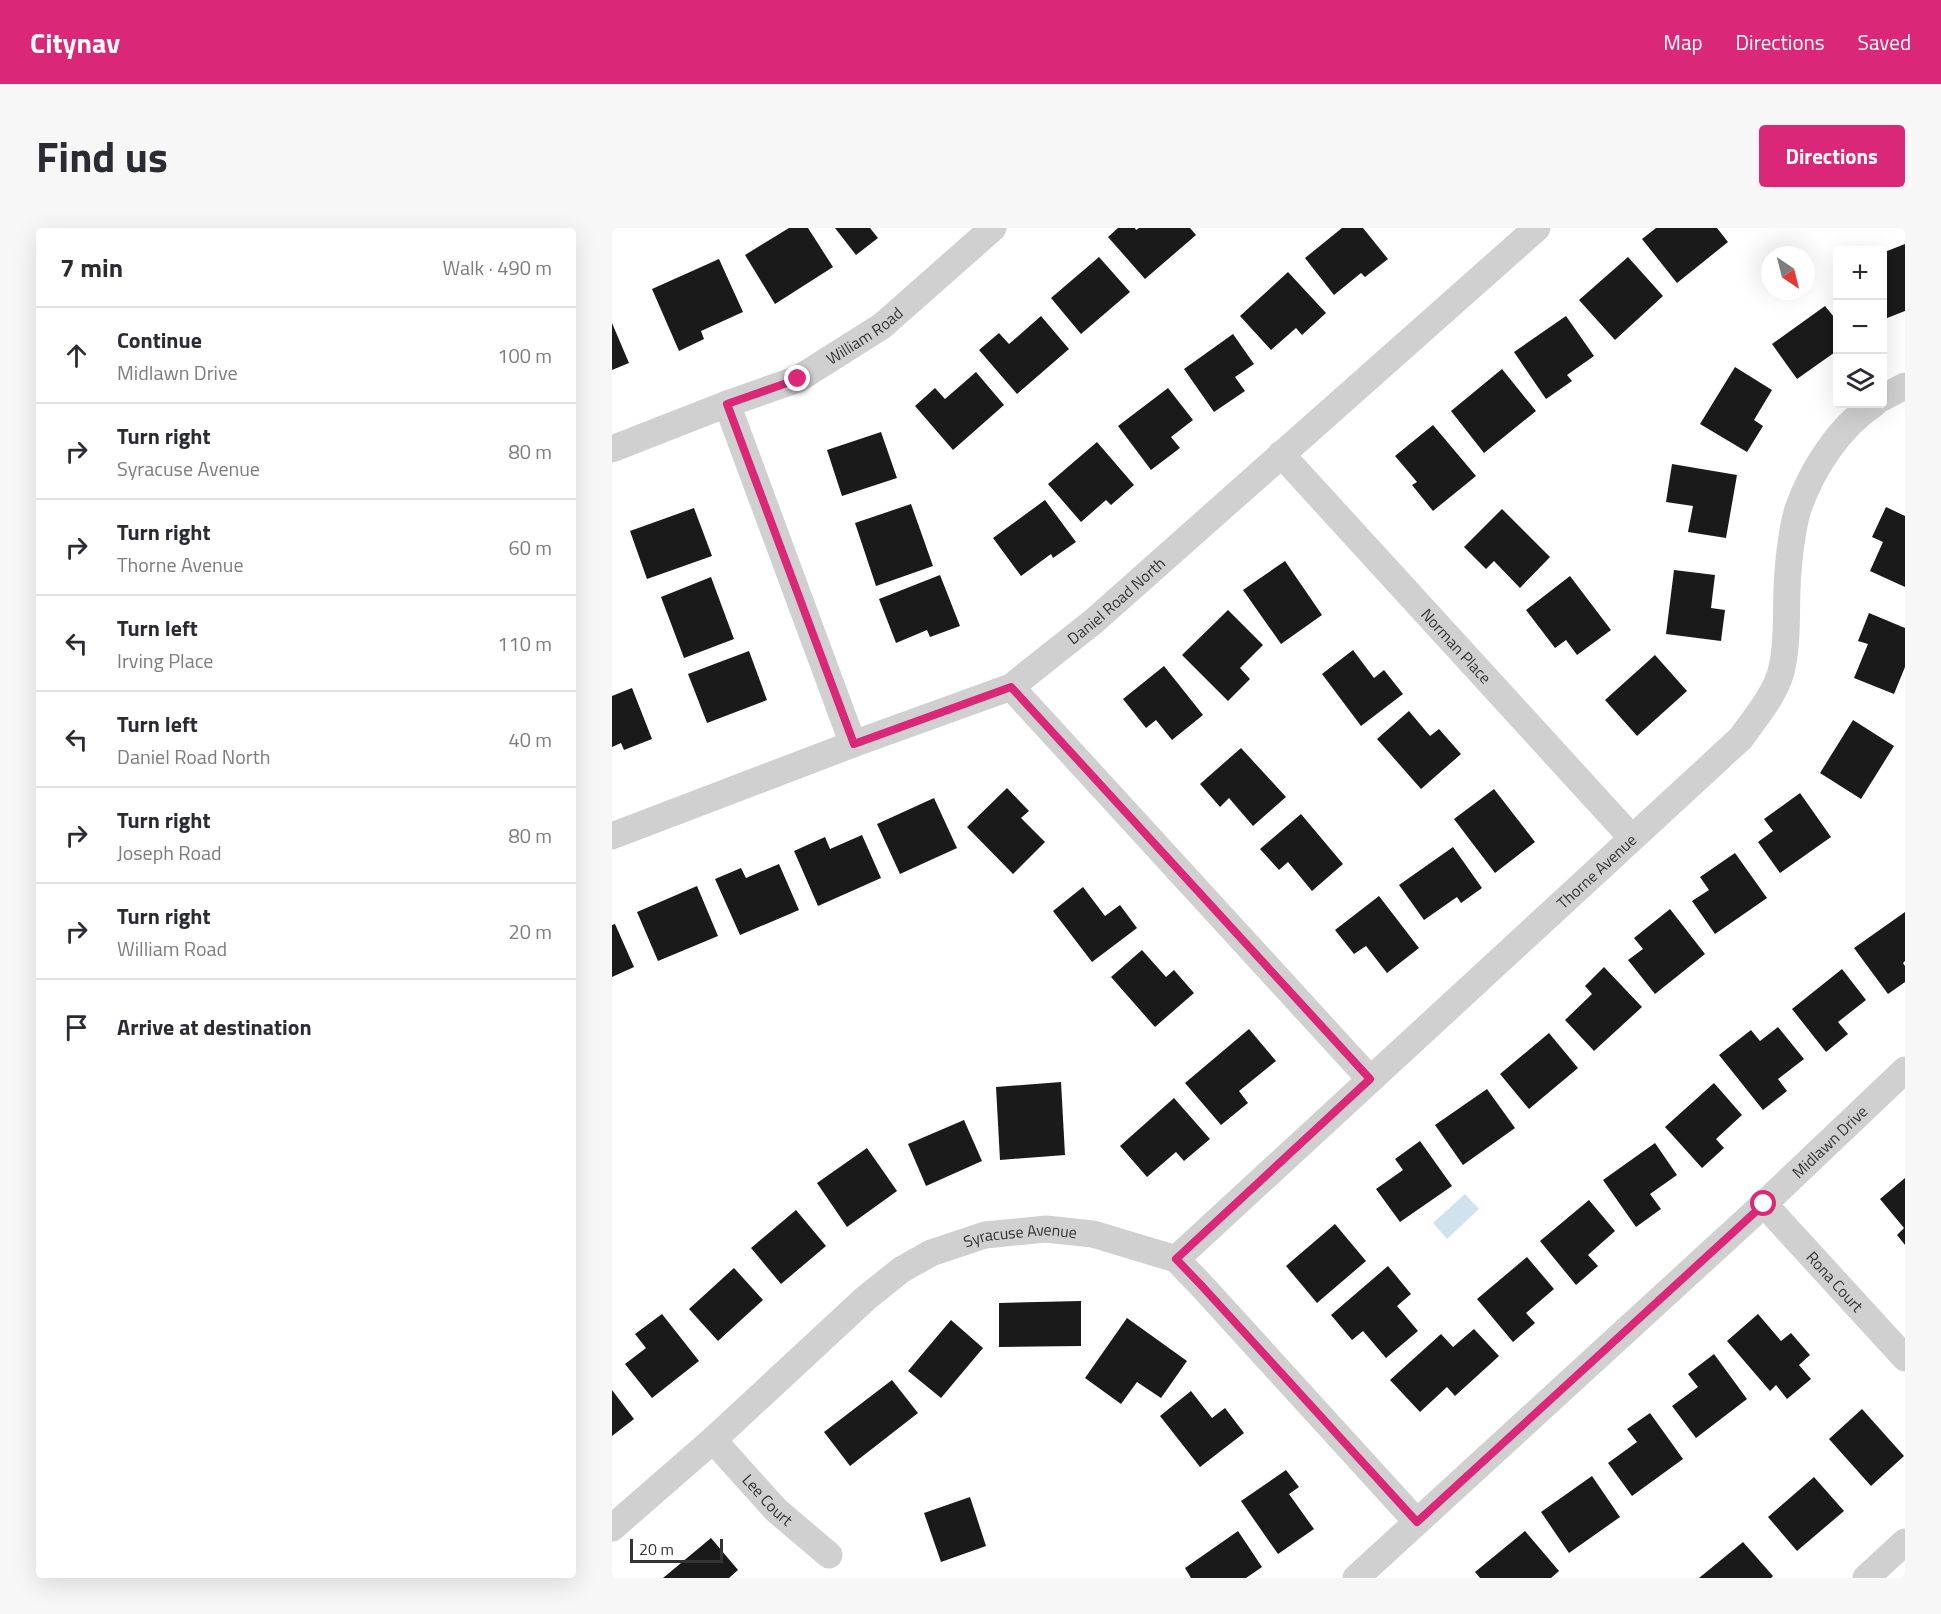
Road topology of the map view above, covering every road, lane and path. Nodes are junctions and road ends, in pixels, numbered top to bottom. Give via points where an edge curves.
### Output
1 (993, 228) edge
2 (1537, 228) edge
3 (1905, 386) edge
4 (1887, 395) edge
5 (727, 404) junction
6 (1868, 408) edge
7 (612, 449) edge
8 (1281, 454) junction
9 (1011, 687) junction
10 (854, 744) junction
11 (612, 836) edge
12 (1632, 838) junction
13 (1905, 1070) edge
14 (1370, 1079) junction
15 (1764, 1204) junction
16 (1176, 1259) junction
17 (1905, 1358) edge
18 (713, 1440) junction
19 (1417, 1522) junction
20 (612, 1528) edge
21 (1905, 1542) edge
22 (829, 1555) dead end
23 (1356, 1578) edge
24 (1866, 1578) edge

1 - 5 street, William Road via 882,326 798,379
2 - 8 street, Daniel Road North
3 - 4 street
5 - 7 street, William Road
5 - 10 street
6 - 12 street, Thorne Avenue via 1826,453 1798,510 1788,571 1786,644 1780,675 1767,701 1741,738
8 - 9 street, Daniel Road North via 1094,621
8 - 12 street, Norman Place
9 - 10 street, Daniel Road North
9 - 14 street
10 - 11 street, Daniel Road North
12 - 14 street, Thorne Avenue
13 - 15 street, Midlawn Drive
14 - 16 street, Thorne Avenue
15 - 17 street, Rona Court
15 - 19 street, Midlawn Drive
16 - 18 street, Syracuse Avenue via 1094,1234 1046,1229 985,1235 931,1253 866,1298
16 - 19 street, Syracuse Avenue
18 - 20 street, Syracuse Avenue
18 - 22 street, Lee Court via 776,1510
19 - 23 street, Midlawn Drive
21 - 24 street

